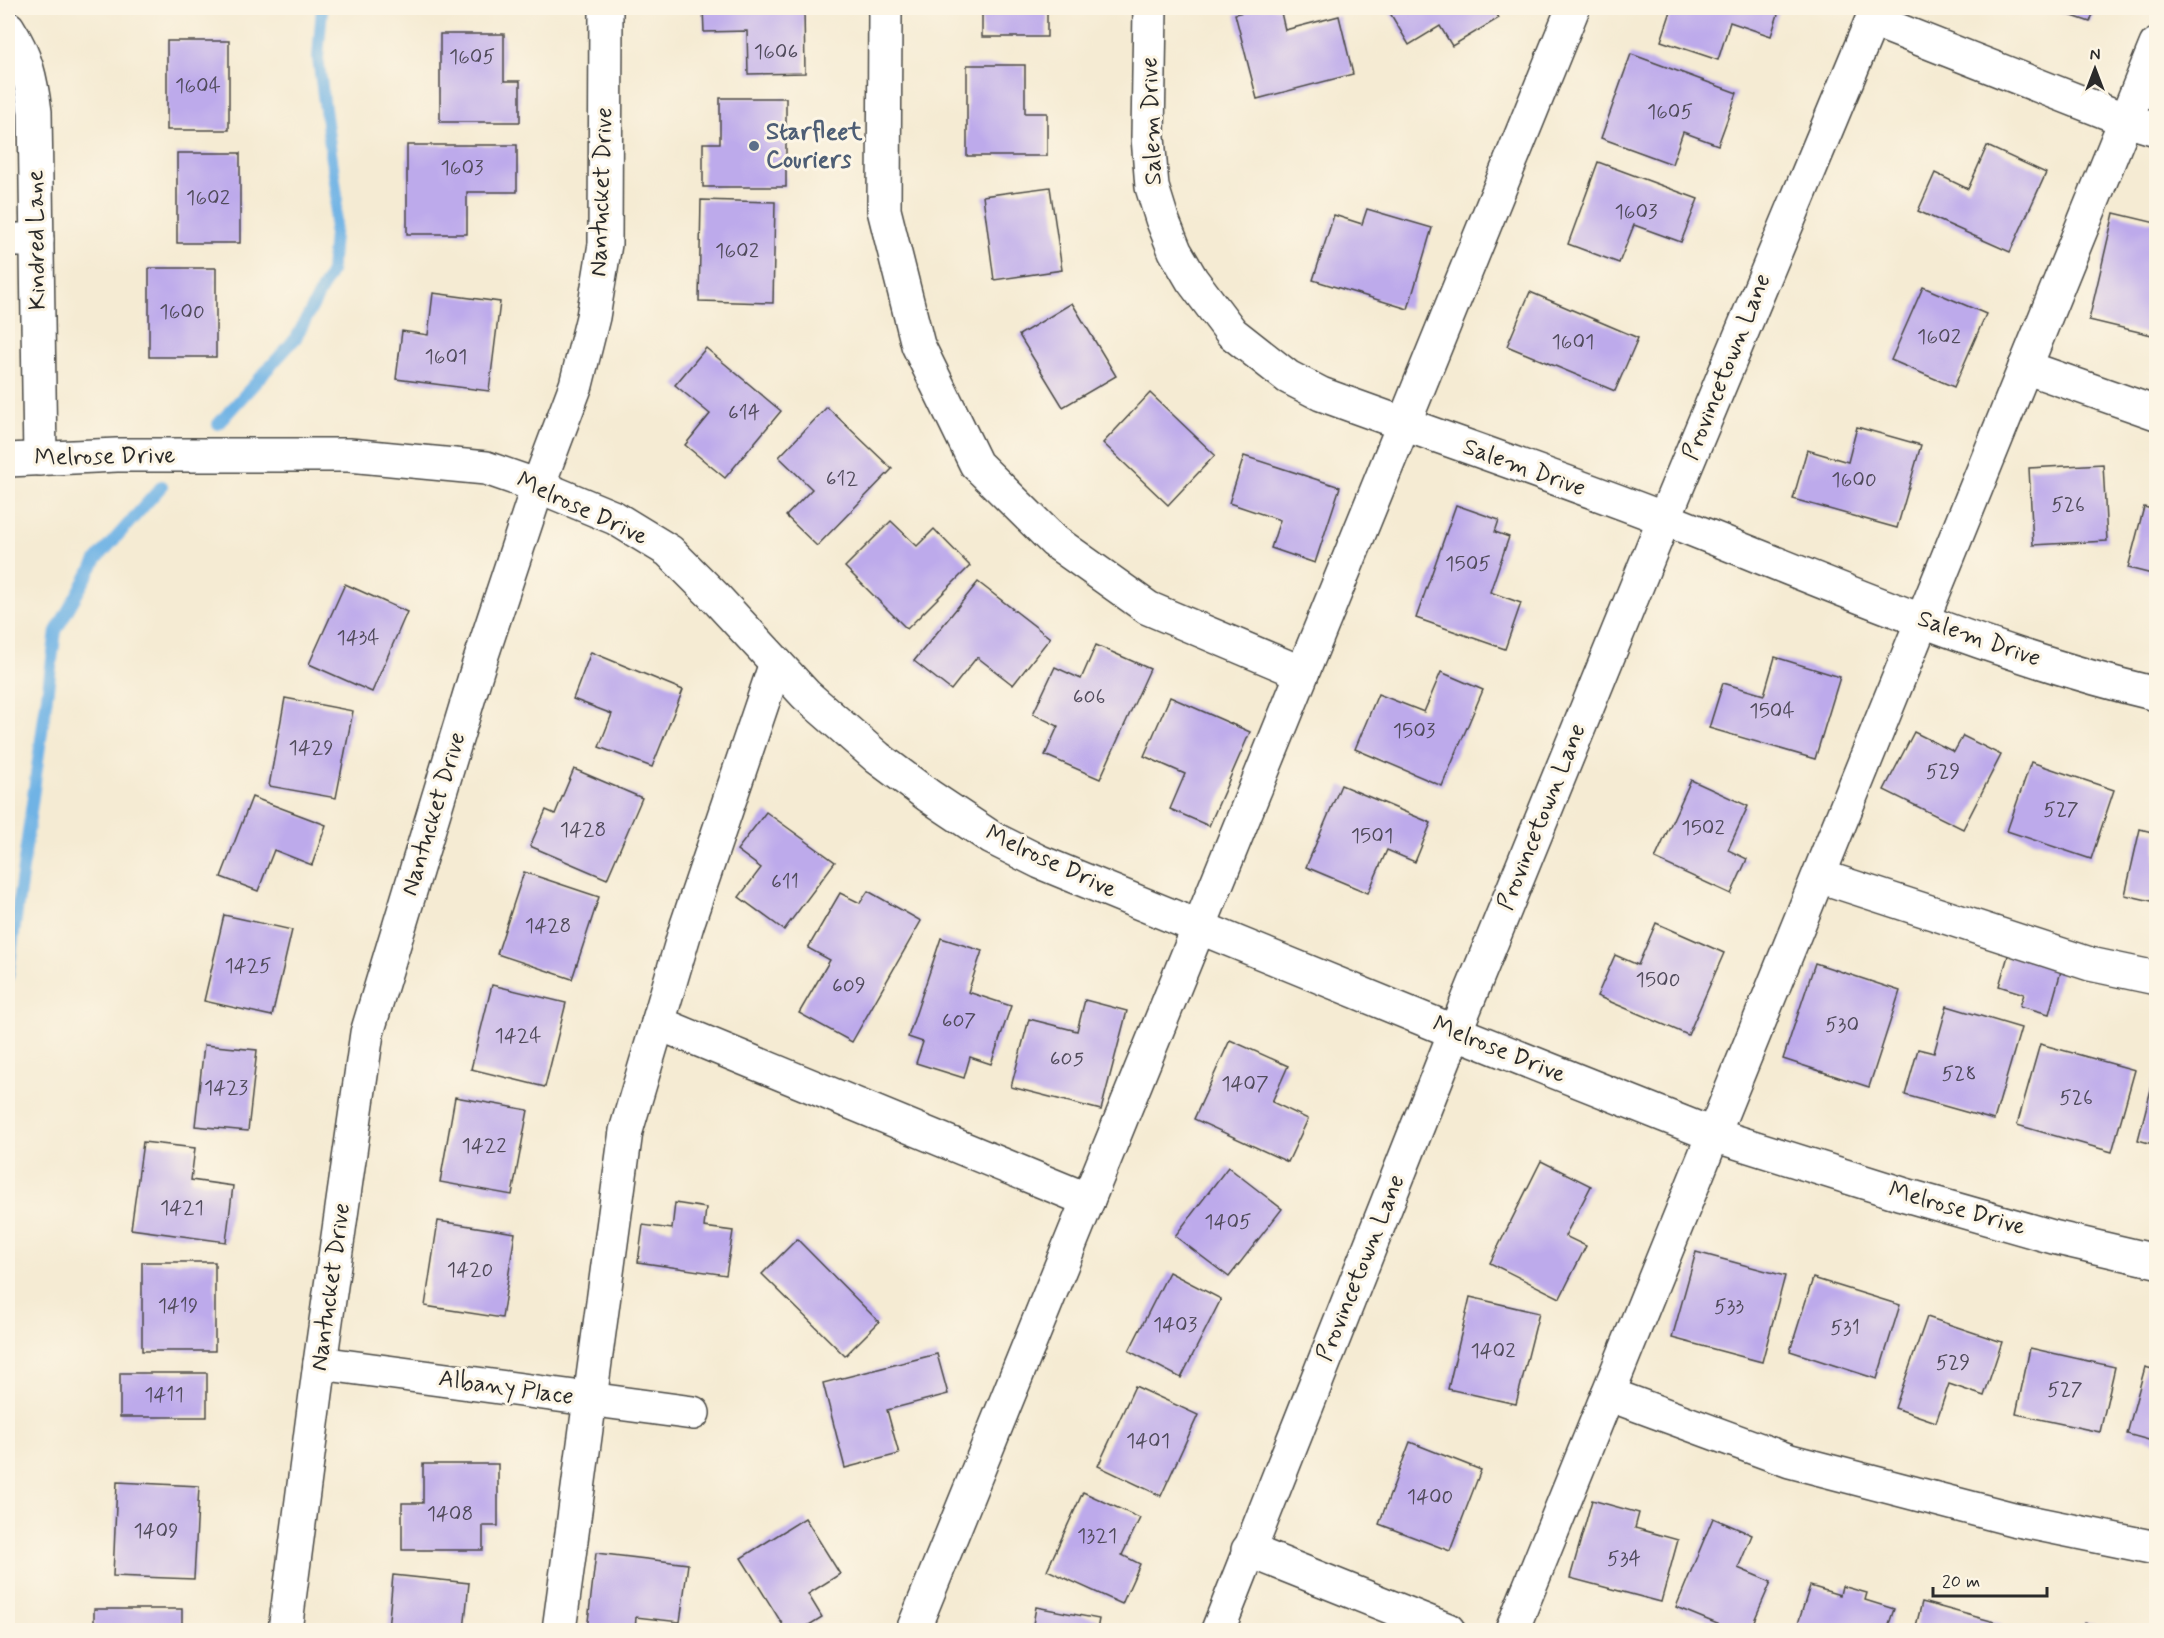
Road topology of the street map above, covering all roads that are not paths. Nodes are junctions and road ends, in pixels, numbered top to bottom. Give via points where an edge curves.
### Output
1 (606, 8) edge
2 (885, 8) edge
3 (1150, 8) edge
4 (1573, 8) edge
5 (1874, 14) edge
6 (8, 28) edge
7 (2157, 45) edge
8 (2126, 120) junction
9 (2157, 129) edge
10 (22, 240) edge
11 (2025, 368) junction
12 (2157, 413) edge
13 (1404, 424) junction
14 (40, 459) junction
15 (8, 460) edge
16 (538, 486) junction
17 (1664, 519) junction
18 (1922, 621) junction
19 (776, 663) junction
20 (1302, 673) junction
21 (2157, 694) edge
22 (1819, 876) junction
23 (1199, 927) junction
24 (2157, 978) edge
25 (658, 1023) junction
26 (1455, 1032) junction
27 (1713, 1135) junction
28 (1088, 1200) junction
29 (2157, 1261) edge
30 (320, 1363) junction
31 (1608, 1394) junction
32 (589, 1399) junction
33 (693, 1413) dead end
34 (2157, 1548) edge
35 (1248, 1550) junction
36 (285, 1630) edge
37 (559, 1630) edge
38 (913, 1630) edge
39 (1218, 1630) edge
40 (1448, 1630) edge
41 (1512, 1630) edge

1 - 16 street, Nantucket Drive via 605,244 576,385
2 - 20 street via 884,210 918,345 976,464 1054,541 1148,608
3 - 13 street, Salem Drive via 1148,137 1152,187 1175,251 1192,280 1232,333 1288,377 1321,394
4 - 13 street
5 - 8 street
5 - 17 street, Provincetown Lane
6 - 10 street, Kindred Lane via 20,46 31,79 35,112
7 - 8 street
8 - 9 street
8 - 11 street
10 - 14 street, Kindred Lane
11 - 12 street
11 - 18 street
13 - 17 street, Salem Drive
13 - 20 street
14 - 15 street, Melrose Drive
14 - 16 street, Melrose Drive via 117,455 349,455 486,468
16 - 19 street, Melrose Drive via 615,518 669,551
16 - 30 street, Nantucket Drive via 478,667 367,1034
17 - 18 street, Salem Drive
17 - 26 street, Provincetown Lane
18 - 21 street, Salem Drive via 2103,681
18 - 22 street
19 - 23 street, Melrose Drive via 878,758 992,838 1040,862
19 - 25 street
20 - 23 street
22 - 24 street via 2090,964
22 - 27 street
23 - 26 street, Melrose Drive
23 - 28 street
25 - 28 street
25 - 32 street via 626,1131
26 - 27 street, Melrose Drive
26 - 35 street, Provincetown Lane
27 - 29 street, Melrose Drive via 2032,1231
27 - 31 street
28 - 38 street
30 - 32 street, Albany Place
30 - 36 street, Nantucket Drive
31 - 34 street via 1790,1461 2013,1520
31 - 41 street
32 - 33 street, Albany Place
32 - 37 street
35 - 39 street, Provincetown Lane
35 - 40 street

